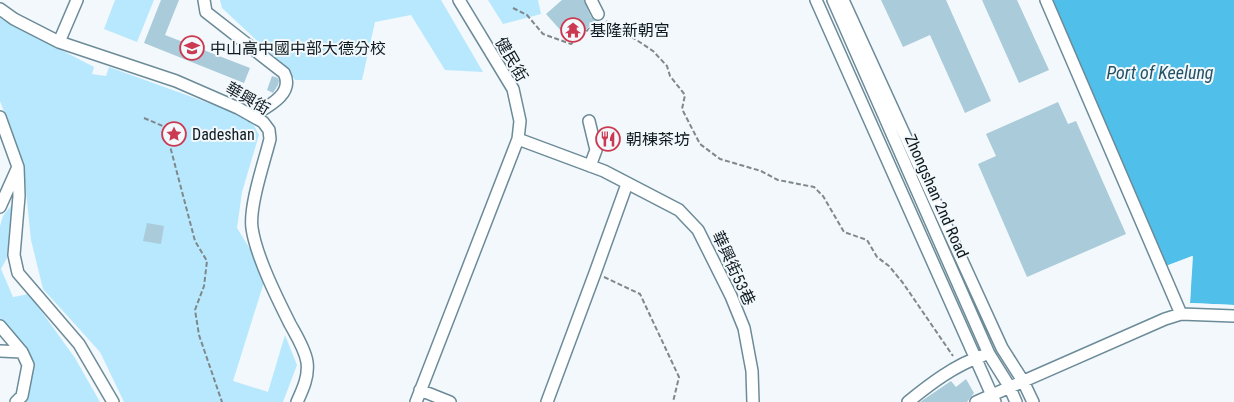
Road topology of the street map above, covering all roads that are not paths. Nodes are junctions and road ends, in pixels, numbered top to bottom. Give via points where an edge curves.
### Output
1 (78, 0) edge
2 (204, 0) edge
3 (459, 0) edge
4 (591, 0) edge
5 (1046, 0) edge
6 (840, 1) edge
7 (819, 5) edge
8 (0, 9) edge
9 (600, 16) road end
10 (59, 42) junction
11 (0, 116) edge
12 (252, 116) junction
13 (588, 121) dead end
14 (518, 139) junction
15 (590, 166) junction
16 (18, 167) junction
17 (627, 184) junction
18 (0, 207) edge
19 (1180, 314) junction
20 (1234, 316) edge
21 (0, 326) edge
22 (1002, 348) junction
23 (0, 352) edge
24 (22, 352) junction
25 (989, 354) junction
26 (976, 358) junction
27 (1023, 381) junction
28 (1010, 386) junction
29 (420, 390) junction
30 (993, 398) edge
31 (16, 402) edge
32 (113, 402) edge
33 (298, 402) edge
34 (416, 402) edge
35 (450, 402) edge
36 (547, 402) edge
37 (753, 402) edge
38 (908, 402) edge
39 (976, 402) edge
40 (1016, 402) edge
41 (1034, 402) edge

1 - 10 street
2 - 12 street via 206,12 284,73 287,80 285,90 276,101
3 - 14 street, 健民街 via 513,89 520,121
4 - 9 street
5 - 19 street
6 - 7 street
6 - 22 street, Zhongshan 2nd Road
6 - 25 street, Zhongshan 2nd Road
7 - 26 street, Zhongshan 2nd Road
8 - 10 street, 華興街
10 - 12 street, 華興街 via 176,81
11 - 16 street
12 - 33 street, 華興街 via 263,122 269,130 270,139 251,214 252,226 255,242 307,362 307,379
13 - 15 street via 596,150
14 - 15 street, 華興街53巷
14 - 29 street
15 - 17 street, 華興街53巷
16 - 18 street
16 - 32 street via 14,255 18,274 79,344
17 - 36 street
17 - 37 street, 華興街53巷 via 679,210 698,230 744,328 752,371
19 - 20 street
19 - 27 street
21 - 24 street
22 - 25 street
22 - 27 street, Zhongshan 2nd Road
23 - 24 street
24 - 31 street via 28,365 22,396
25 - 26 street
25 - 28 street, Zhongshan 2nd Road
26 - 30 street, Zhongshan 2nd Road
26 - 38 street via 959,366
27 - 28 street
27 - 41 street, Zhongshan 2nd Road
28 - 30 street
28 - 40 street, Zhongshan 2nd Road
29 - 34 street
29 - 35 street
30 - 39 street

